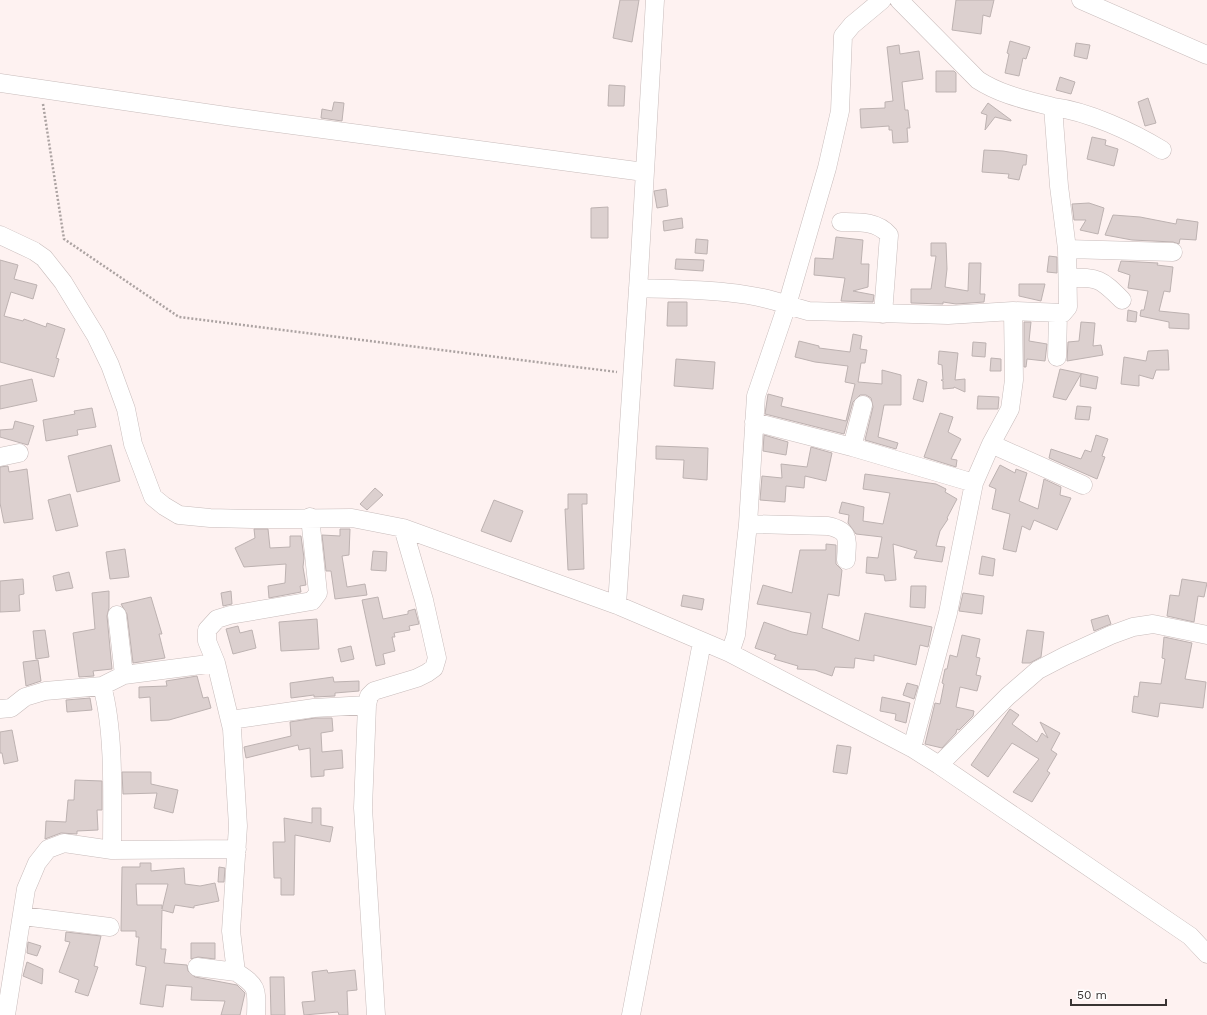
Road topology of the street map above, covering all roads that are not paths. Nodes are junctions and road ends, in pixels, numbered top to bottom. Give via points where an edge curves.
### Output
1 (655, 0) edge
2 (882, 0) edge
3 (899, 0) edge
4 (1081, 0) edge
5 (1207, 55) edge
6 (0, 83) edge
7 (1053, 107) junction
8 (1162, 150) dead end
9 (644, 172) junction
10 (842, 222) dead end
11 (0, 235) edge
12 (1067, 249) junction
13 (1173, 252) dead end
14 (1068, 278) junction
15 (638, 288) junction
16 (1122, 300) dead end
17 (787, 306) junction
18 (1013, 311) junction
19 (1058, 313) junction
20 (882, 314) junction
21 (1057, 357) dead end
22 (863, 405) dead end
23 (754, 422) junction
24 (991, 444) junction
25 (852, 447) junction
26 (19, 453) dead end
27 (0, 457) edge
28 (974, 483) junction
29 (1083, 485) dead end
30 (310, 517) junction
31 (748, 524) junction
32 (403, 528) junction
33 (846, 560) dead end
34 (616, 605) junction
35 (117, 615) dead end
36 (1207, 635) edge
37 (702, 642) junction
38 (730, 652) junction
39 (216, 663) junction
40 (124, 675) junction
41 (102, 686) junction
42 (367, 705) junction
43 (0, 709) edge
44 (230, 720) junction
45 (912, 748) junction
46 (939, 765) junction
47 (112, 850) junction
48 (238, 850) junction
49 (23, 916) junction
50 (110, 927) dead end
51 (1207, 954) edge
52 (197, 967) dead end
53 (236, 972) junction
54 (6, 976) edge
55 (6, 1015) edge
56 (256, 1015) edge
57 (376, 1015) edge
58 (631, 1015) edge

1 - 9 street
2 - 17 street via 843,36 840,111 827,168
3 - 7 street via 978,80 1010,96
4 - 5 street
6 - 9 street
7 - 8 street via 1076,111 1141,138
7 - 12 street
9 - 15 street
10 - 20 street via 874,224 889,235
11 - 30 street via 34,251 48,262 96,336 110,365 126,410 134,444 153,497 179,515 217,518
12 - 13 street
12 - 14 street
14 - 16 street via 1086,278 1103,282
14 - 19 street via 1068,307 1063,313
15 - 17 street via 717,292 767,299
15 - 34 street
17 - 20 street via 808,312
17 - 23 street via 756,396
18 - 19 street
18 - 20 street via 948,315
18 - 24 street via 1014,380 1010,409
19 - 21 street
22 - 25 street
23 - 25 street
23 - 31 street
24 - 28 street
24 - 29 street
25 - 28 street
26 - 27 street
28 - 45 street via 948,613
30 - 32 street via 352,518
30 - 39 street via 318,593 316,598 312,601 230,615 217,620 207,630 207,642
31 - 33 street via 840,528 847,539
31 - 38 street via 736,635
32 - 34 street
32 - 42 street via 424,600 437,658 434,668 427,673 374,691 369,696
34 - 37 street
35 - 40 street
36 - 46 street via 1153,624 1133,627 1111,635 1065,656 1038,670
37 - 38 street
37 - 58 street
38 - 45 street
39 - 40 street
39 - 44 street
40 - 41 street
41 - 43 street via 45,691 25,697 11,708
41 - 47 street via 110,747
42 - 44 street via 314,708
42 - 57 street via 363,808
44 - 48 street
45 - 46 street
46 - 51 street via 1190,936
47 - 48 street
47 - 49 street via 64,843 48,850 37,863 26,888
48 - 53 street via 231,931
49 - 50 street
49 - 54 street
52 - 53 street
53 - 56 street via 251,981 255,988
54 - 55 street

